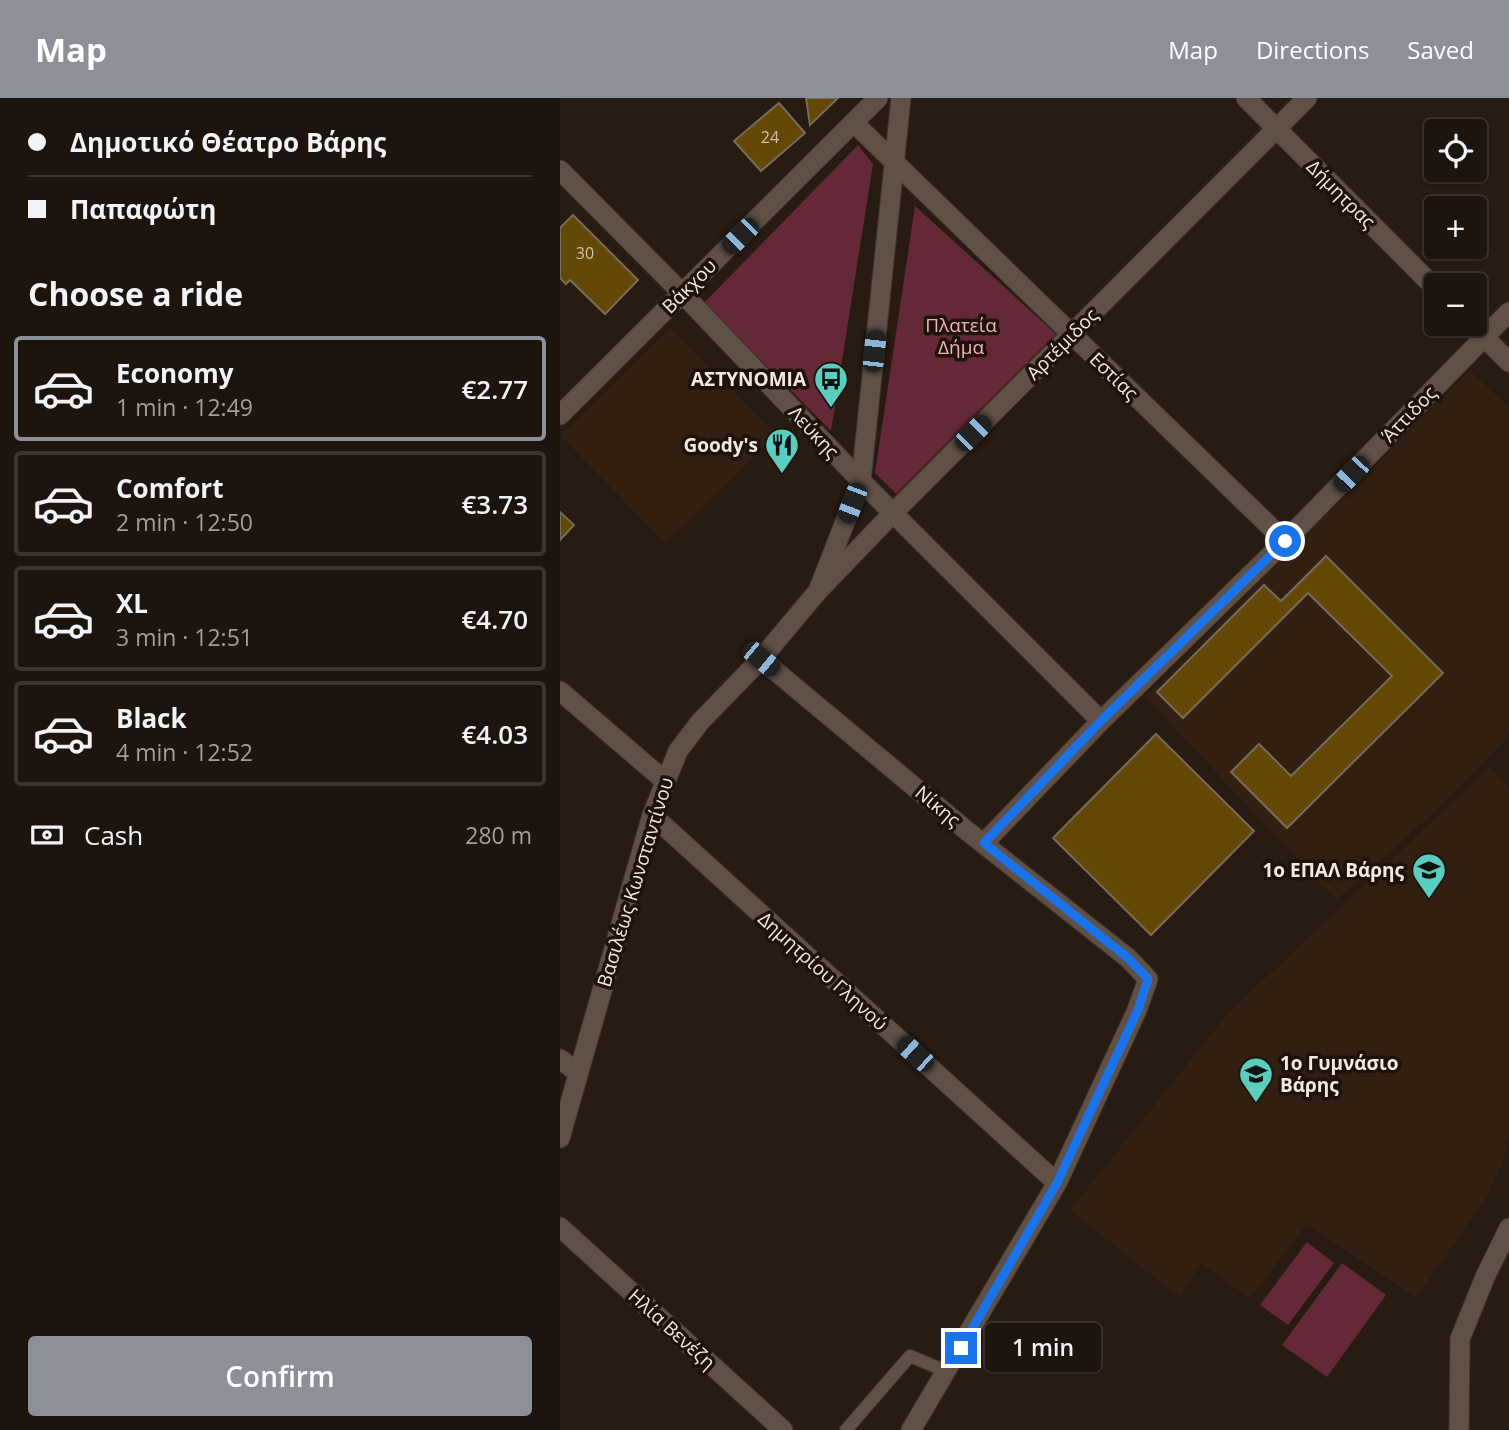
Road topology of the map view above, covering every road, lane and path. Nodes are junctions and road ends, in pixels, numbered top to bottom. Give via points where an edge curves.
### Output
1 (878, 98) edge
2 (901, 98) edge
3 (1246, 98) edge
4 (1307, 98) edge
5 (854, 123) junction
6 (1277, 129) junction
7 (894, 160) junction
8 (560, 170) edge
9 (1424, 277) edge
10 (682, 293) junction
11 (1509, 312) edge
12 (1487, 325) edge
13 (1072, 335) junction
14 (1473, 336) edge
15 (1483, 336) edge
16 (1509, 362) edge
17 (560, 415) edge
18 (861, 481) junction
19 (894, 512) junction
20 (1285, 541) junction
21 (818, 591) junction
22 (761, 659) junction
23 (560, 691) edge
24 (1101, 721) junction
25 (665, 781) junction
26 (652, 815) junction
27 (984, 843) junction
28 (560, 1059) edge
29 (578, 1073) junction
30 (560, 1138) edge
31 (1057, 1183) junction
32 (560, 1227) edge
33 (1509, 1228) edge
34 (948, 1372) junction
35 (783, 1430) edge
36 (846, 1430) edge
37 (911, 1430) edge
38 (1459, 1430) edge

1 - 5 street, Βάκχου
2 - 7 street, Βασιλέως Κωνσταντίνου
3 - 6 street, Δήμητρας
4 - 6 street, Αρτέμιδος
5 - 7 street, Εστίας
5 - 10 street, Βάκχου
6 - 9 street, Δήμητρας
6 - 13 street, Αρτέμιδος
7 - 13 street, Εστίας
7 - 18 street, Βασιλέως Κωνσταντίνου
8 - 10 street, Λεύκης
10 - 17 street, Βάκχου
10 - 18 street, Λεύκης
11 - 12 street, Άττιδος
13 - 19 street, Αρτέμιδος
13 - 20 street, Εστίας
14 - 20 street, Άττιδος
15 - 16 street
18 - 19 street, Λεύκης
18 - 21 street, Βασιλέως Κωνσταντίνου
19 - 21 street, Αρτέμιδος
19 - 24 street, Λεύκης
20 - 24 street, Άττιδος
21 - 22 street, Βασιλέως Κωνσταντίνου
22 - 25 street, Βασιλέως Κωνσταντίνου via 678,751
22 - 27 street, Νίκης
23 - 25 street
24 - 27 street, Άττιδος
25 - 26 street, Βασιλέως Κωνσταντίνου
26 - 29 street, Βασιλέως Κωνσταντίνου
26 - 31 street, Δημητρίου Γληνού
27 - 31 street, Νίκης via 1148,979
28 - 29 street
29 - 30 street, Βασιλέως Κωνσταντίνου
31 - 34 street
32 - 35 street, Ηλία Βενέζη
33 - 38 street via 1460,1339
34 - 36 lane via 910,1356
34 - 37 street

